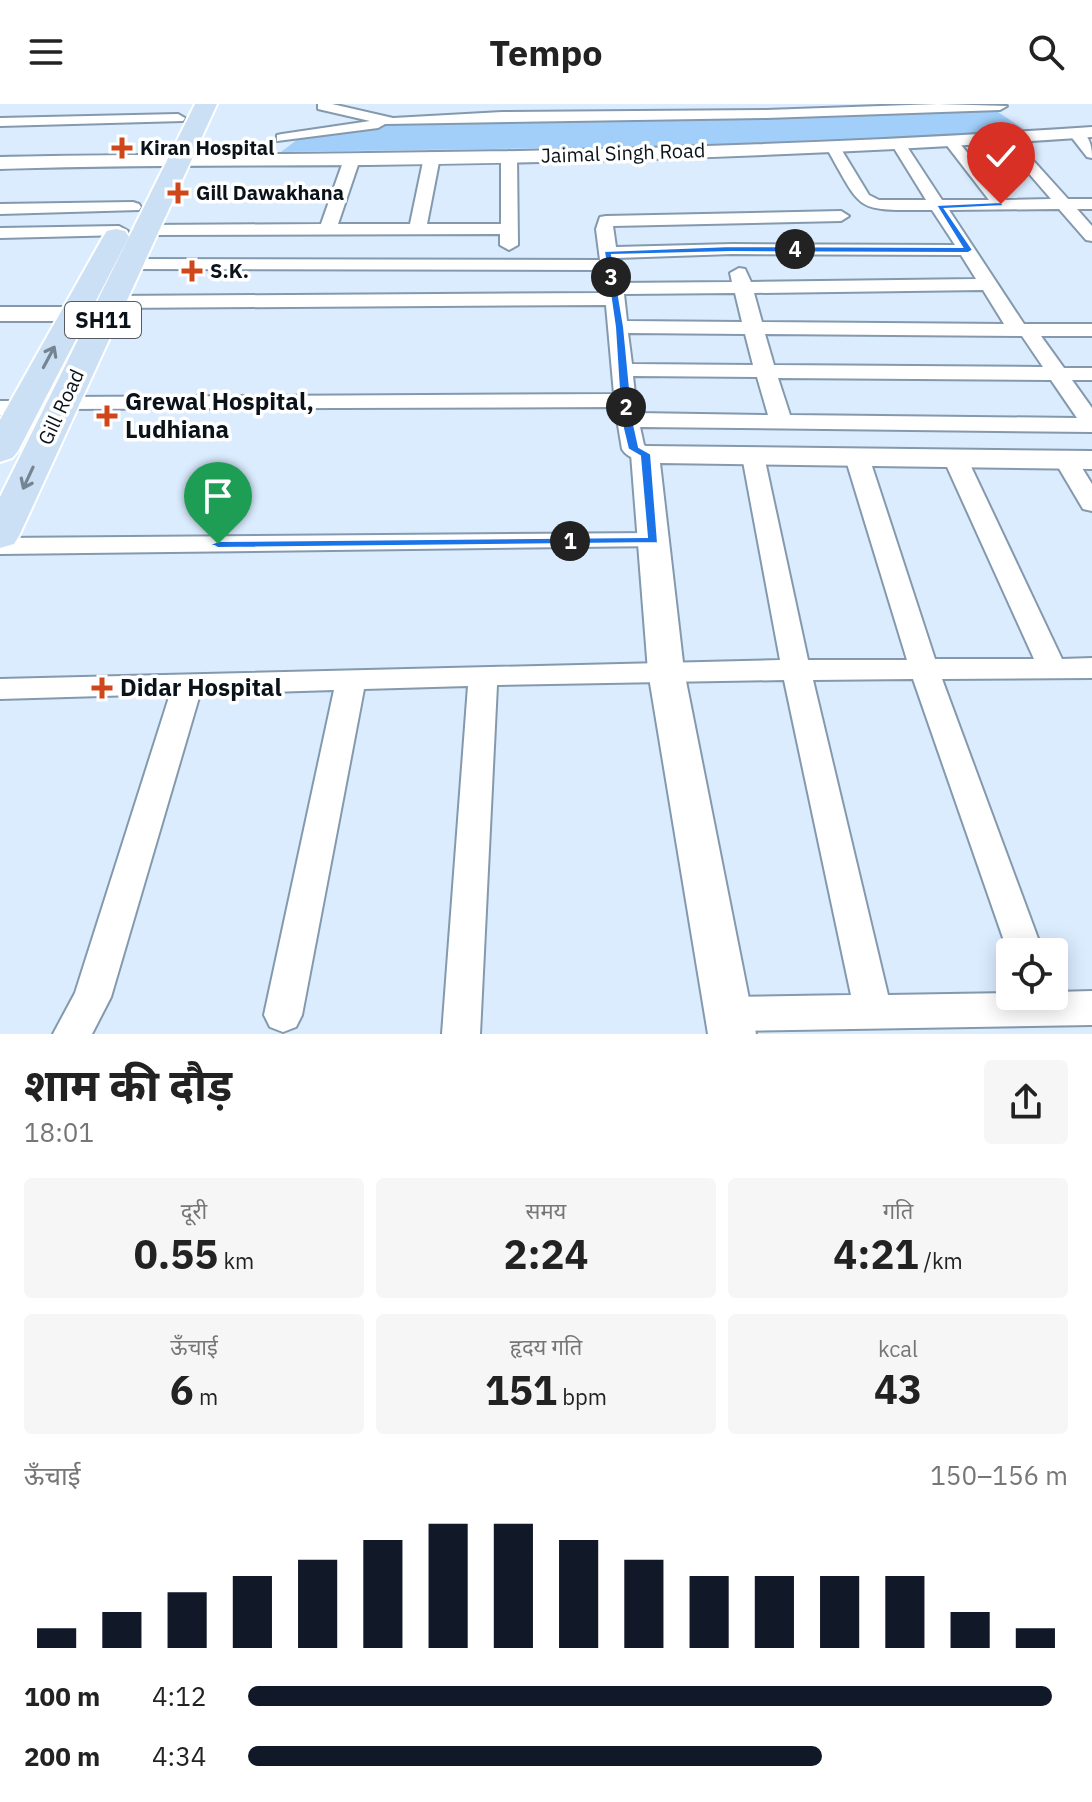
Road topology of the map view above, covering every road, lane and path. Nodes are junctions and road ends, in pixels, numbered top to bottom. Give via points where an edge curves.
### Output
1 (206, 104) edge
2 (323, 106) edge
3 (1000, 106) dead end
4 (181, 111) edge
5 (0, 122) edge
6 (393, 122) junction
7 (1080, 132) edge
8 (282, 138) dead end
9 (1007, 140) junction
10 (952, 143) junction
11 (899, 145) junction
12 (833, 147) junction
13 (1092, 154) edge
14 (509, 156) junction
15 (432, 157) junction
16 (166, 159) junction
17 (352, 159) junction
18 (0, 163) edge
19 (1001, 204) junction
20 (1065, 204) junction
21 (1092, 204) edge
22 (939, 206) junction
23 (0, 209) edge
24 (721, 216) junction
25 (841, 216) dead end
26 (133, 223) junction
27 (328, 230) junction
28 (417, 230) junction
29 (0, 233) edge
30 (1092, 236) edge
31 (732, 249) junction
32 (968, 250) junction
33 (608, 259) junction
34 (130, 264) junction
35 (990, 284) junction
36 (743, 286) junction
37 (614, 294) junction
38 (111, 302) junction
39 (0, 314) edge
40 (71, 314) junction
41 (620, 327) junction
42 (756, 328) junction
43 (1092, 330) edge
44 (1024, 331) junction
45 (624, 370) junction
46 (764, 370) junction
47 (1058, 374) junction
48 (1092, 374) edge
49 (63, 403) junction
50 (11, 408) edge
51 (626, 410) junction
52 (781, 421) junction
53 (1092, 425) edge
54 (0, 451) edge
55 (645, 454) junction
56 (753, 456) junction
57 (857, 457) junction
58 (955, 458) junction
59 (1079, 460) edge
60 (1092, 504) edge
61 (0, 536) edge
62 (654, 541) junction
63 (0, 546) edge
64 (1052, 668) junction
65 (1092, 668) edge
66 (924, 669) junction
67 (796, 670) junction
68 (666, 671) junction
69 (483, 676) junction
70 (351, 680) junction
71 (188, 684) junction
72 (0, 689) edge
73 (1020, 938) edge
74 (996, 1004) edge
75 (1068, 1005) edge
76 (1092, 1008) edge
77 (873, 1011) junction
78 (283, 1015) dead end
79 (731, 1024) edge
80 (72, 1034) edge
81 (461, 1034) edge

1 - 16 main road, Gill Road / SH11
2 - 6 street
3 - 6 street
4 - 5 street
4 - 16 main road, Gill Road / SH11
6 - 8 street
7 - 9 street, Jaimal Singh Road
7 - 13 street
9 - 10 street, Jaimal Singh Road
9 - 20 street
10 - 11 street, Jaimal Singh Road
10 - 19 street
11 - 12 street, Jaimal Singh Road
11 - 22 street
12 - 14 street, Jaimal Singh Road
12 - 22 street via 868,202
14 - 15 street, Jaimal Singh Road
14 - 28 street via 509,237
15 - 17 street, Jaimal Singh Road
15 - 28 street
16 - 17 street, Jaimal Singh Road
16 - 18 street, Jaimal Singh Road
16 - 26 main road, Gill Road / SH11
17 - 27 street
19 - 20 street
19 - 22 street
20 - 21 street
20 - 30 street
22 - 32 street
23 - 26 street
24 - 25 street
24 - 31 street
24 - 33 street via 606,221
26 - 27 street
26 - 29 street
26 - 34 main road, Gill Road / SH11
26 - 40 main road, Gill Road / SH11
27 - 28 street
31 - 32 street
31 - 33 street
31 - 36 street
32 - 35 street
33 - 34 street
33 - 37 street
34 - 38 main road, Gill Road / SH11
35 - 36 street
35 - 44 street
36 - 37 street
36 - 42 street
37 - 38 street
37 - 41 street
38 - 49 main road, Gill Road / SH11
39 - 40 street
50 -> 40 main road, Gill Road / SH11
41 - 42 street
41 - 45 street
42 - 44 street
42 - 46 street
43 - 44 street
44 - 47 street
45 - 46 street
45 - 51 street
46 - 47 street
46 - 52 street
47 - 48 street
47 - 53 street
49 - 51 street
49 -> 61 main road, Gill Road / SH11
50 - 54 main road, Gill Road / SH11
51 - 52 street
51 - 55 street via 633,449
52 - 53 street
55 - 56 street
55 - 62 street
56 - 57 street
56 - 67 street
57 - 58 street
57 - 66 street
58 - 59 street
58 - 64 street
59 - 60 street
62 - 63 street
62 - 68 street
64 - 65 street
64 - 66 street
66 - 67 street
66 - 73 street
67 - 68 street
67 - 77 street
68 - 69 street
68 - 79 street
69 - 70 street
69 - 81 street
70 - 71 street
70 - 78 street
71 - 72 street
71 - 80 street via 92,997
74 - 77 street
75 - 76 street
77 - 79 street

